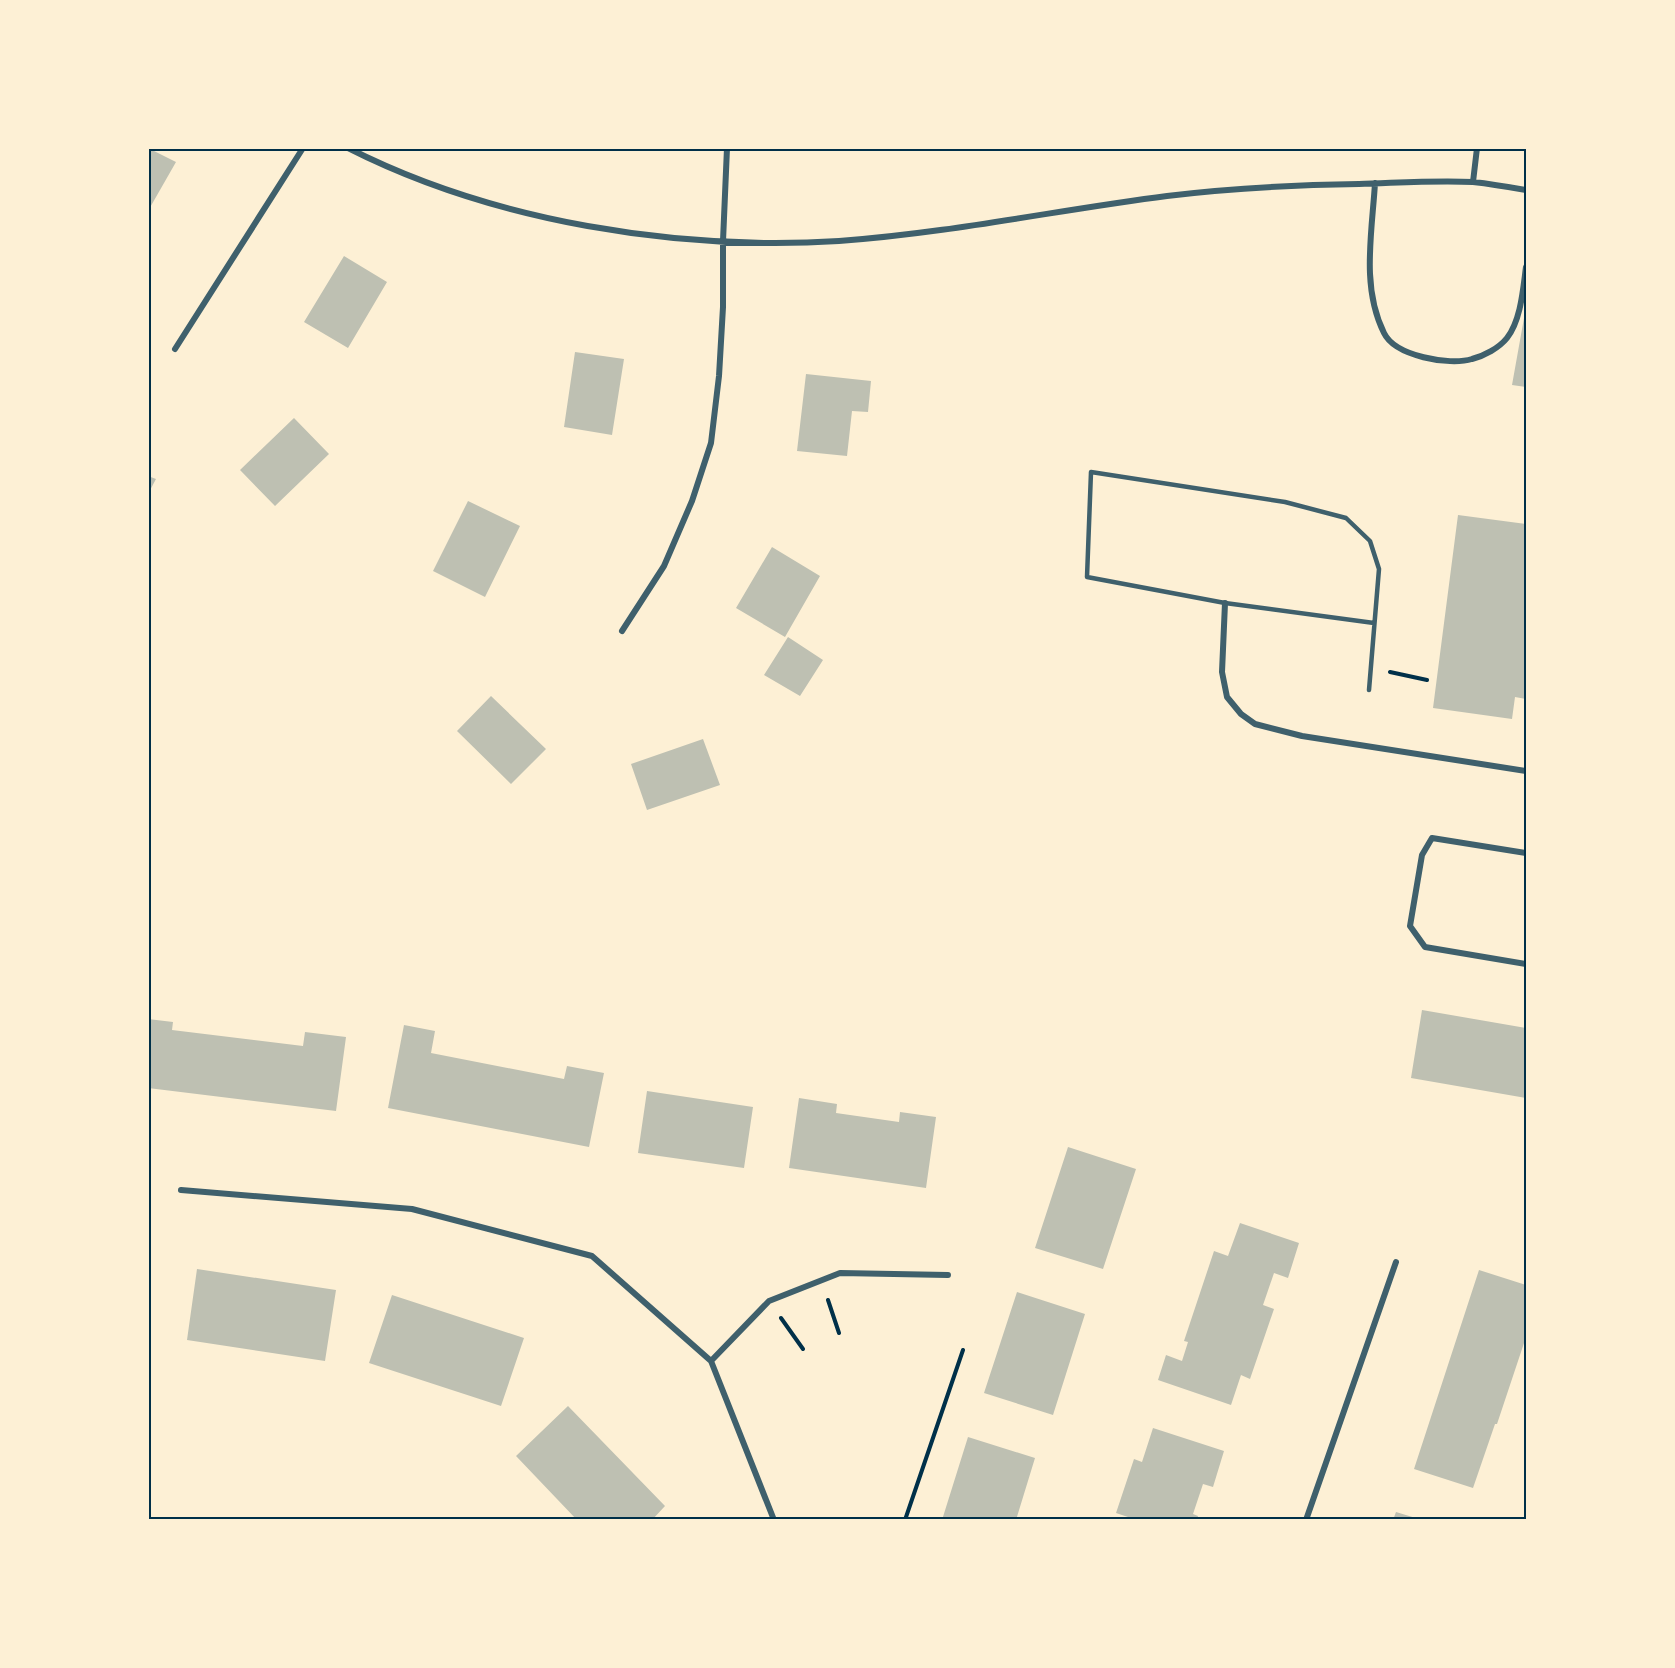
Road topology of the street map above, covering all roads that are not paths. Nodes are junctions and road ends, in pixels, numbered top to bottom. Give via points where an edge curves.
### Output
1 (303, 148) edge
2 (348, 148) edge
3 (727, 148) edge
4 (1477, 148) edge
5 (1473, 182) junction
6 (1375, 183) junction
7 (1527, 190) edge
8 (723, 241) junction
9 (1527, 267) edge
10 (175, 349) dead end
11 (1226, 603) junction
12 (1374, 623) junction
13 (622, 631) dead end
14 (1369, 690) dead end
15 (1527, 771) edge
16 (1527, 853) edge
17 (1527, 964) edge
18 (181, 1190) dead end
19 (1396, 1262) dead end
20 (948, 1275) dead end
21 (711, 1361) junction
22 (774, 1520) edge
23 (1306, 1520) edge

1 - 10 street
2 - 8 street via 378,164 516,211 664,237
3 - 8 street
4 - 5 street
5 - 6 street
5 - 7 street
6 - 8 street via 1167,196 840,241
6 - 9 street via 1369,283 1374,311 1385,336 1405,352 1449,362 1471,360 1493,350 1507,338 1515,322
8 - 13 street via 723,307 711,443 664,566
11 - 12 lane
11 - 12 lane via 1087,577 1091,472 1285,502 1346,518 1370,541 1379,569
11 - 15 street via 1222,672 1227,698 1255,724 1302,736
12 - 14 lane
16 - 17 street via 1432,838 1422,855 1410,926 1425,947
18 - 21 street via 412,1209 592,1257
19 - 23 street
20 - 21 street via 840,1273 769,1302
21 - 22 street

